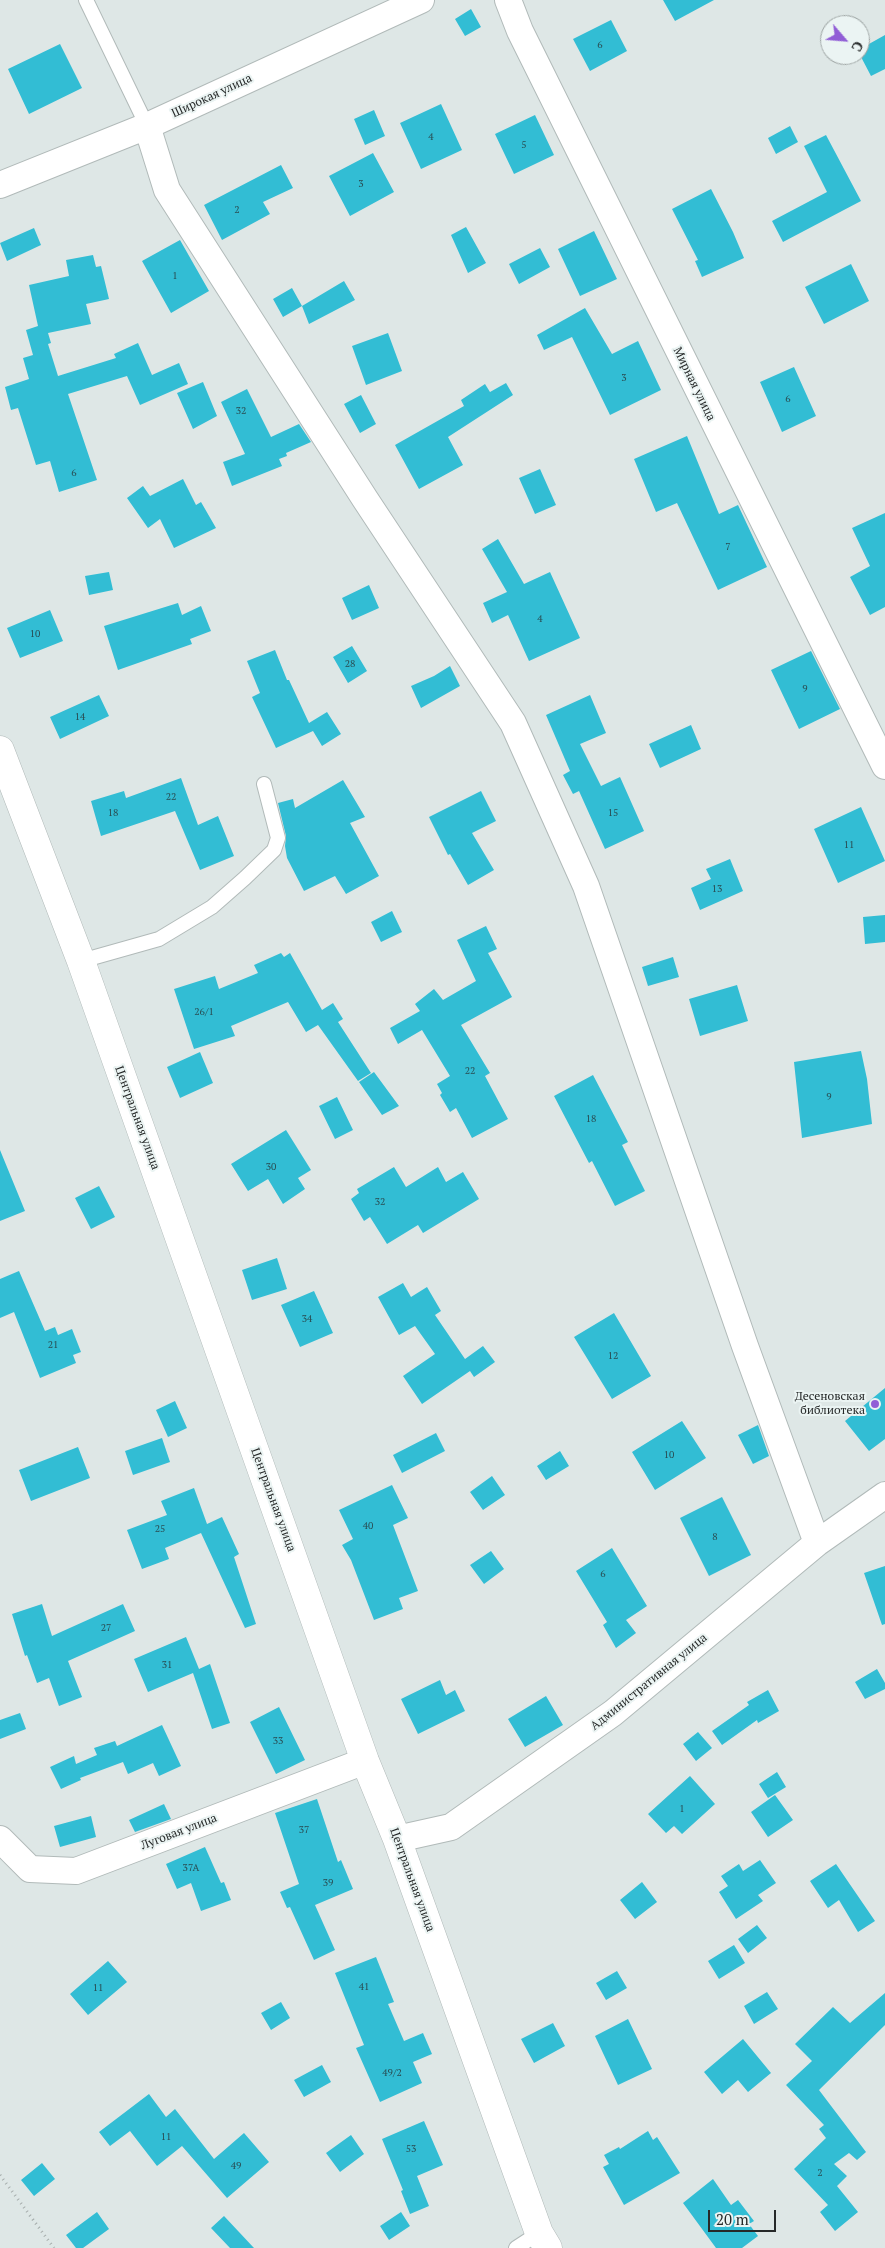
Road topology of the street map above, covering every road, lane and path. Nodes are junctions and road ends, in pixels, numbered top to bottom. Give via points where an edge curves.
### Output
1 (86, 0) edge
2 (421, 0) edge
3 (508, 0) edge
4 (147, 126) junction
5 (0, 185) edge
6 (0, 750) edge
7 (885, 766) edge
8 (264, 784) dead end
9 (81, 961) junction
10 (885, 1495) edge
11 (817, 1543) junction
12 (365, 1760) junction
13 (0, 1839) edge
14 (397, 1839) junction
15 (0, 2176) edge
16 (543, 2240) edge
17 (54, 2248) edge
18 (516, 2248) edge

1 - 4 lane
2 - 4 street, Широкая улица
3 - 7 street, Мирная улица via 520,31
4 - 5 street, Широкая улица
4 - 11 street via 166,190 513,723 586,886 745,1346
6 - 9 street, Центральная улица
8 - 9 lane via 278,838 274,850 212,907 159,939
9 - 12 street, Центральная улица
10 - 11 street, Административная улица
11 - 14 street, Административная улица via 613,1713 572,1742 451,1827
12 - 13 street, Луговая улица via 76,1871 30,1869
12 - 14 street, Центральная улица
14 - 16 street, Центральная улица
15 - 17 path
16 - 18 lane

